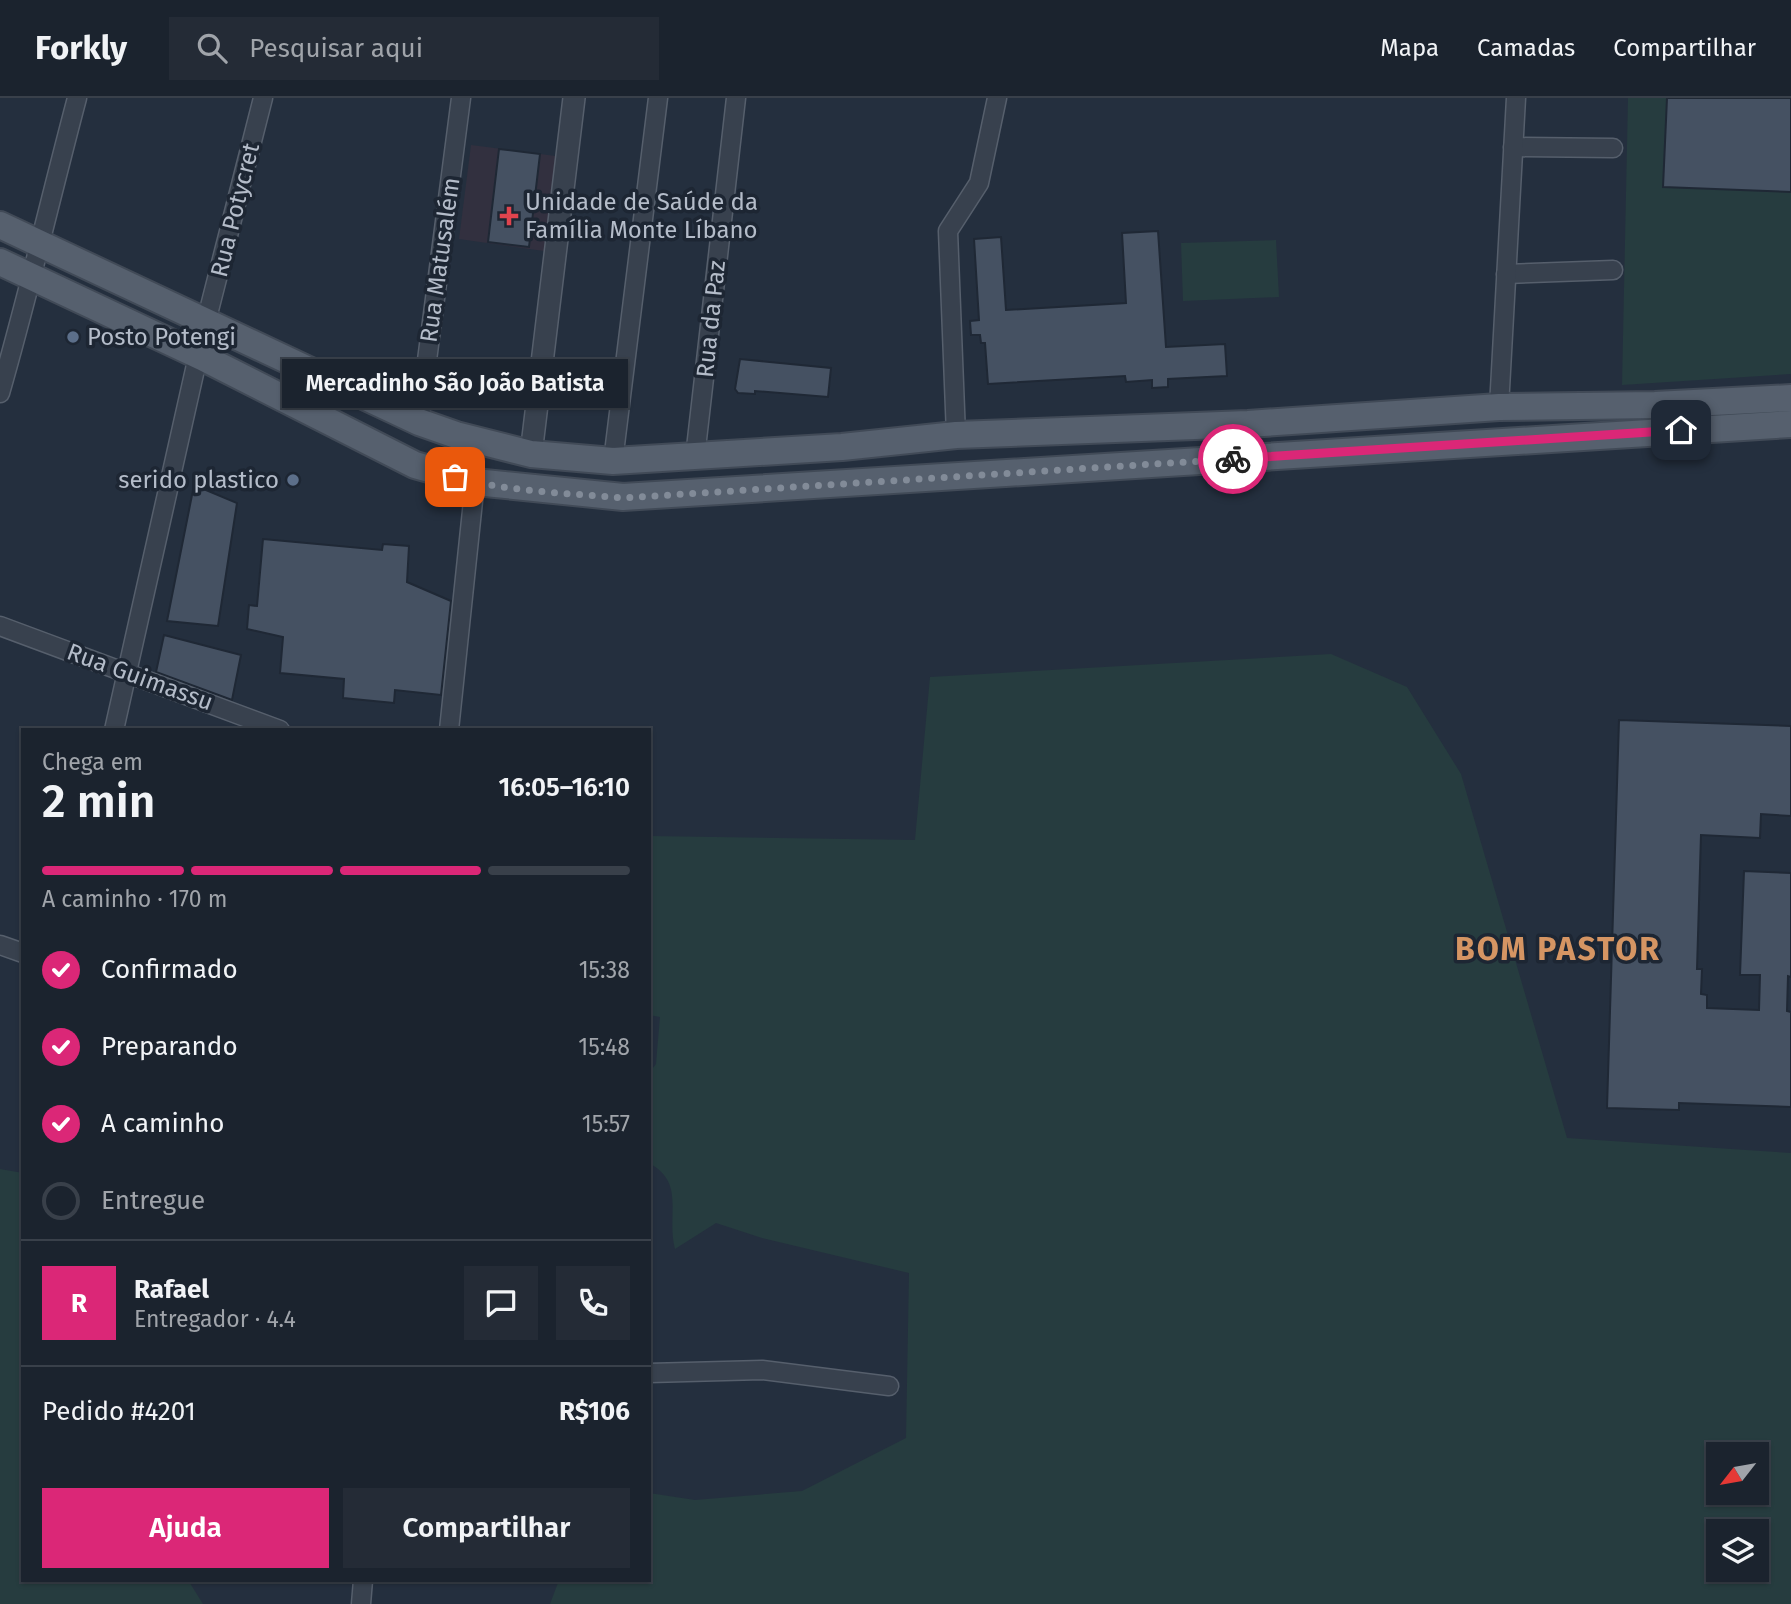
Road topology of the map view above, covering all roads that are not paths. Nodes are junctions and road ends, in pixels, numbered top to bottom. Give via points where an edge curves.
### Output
1 (77, 98) edge
2 (263, 98) edge
3 (461, 98) edge
4 (575, 98) edge
5 (658, 98) edge
6 (736, 98) edge
7 (997, 98) edge
8 (1516, 98) edge
9 (1513, 147) junction
10 (1613, 148) dead end
11 (0, 225) edge
12 (38, 243) junction
13 (0, 262) edge
14 (1613, 270) dead end
15 (1506, 274) junction
16 (32, 277) junction
17 (206, 322) junction
18 (198, 356) junction
19 (0, 393) edge
20 (1791, 398) edge
21 (1499, 407) junction
22 (419, 422) junction
23 (1791, 424) edge
24 (956, 435) junction
25 (842, 447) junction
26 (531, 454) junction
27 (695, 457) junction
28 (613, 461) junction
29 (475, 482) junction
30 (841, 484) junction
31 (0, 626) edge
32 (128, 671) junction
33 (114, 728) edge
34 (275, 728) edge
35 (449, 728) edge
36 (0, 945) edge
37 (21, 952) edge
38 (651, 1373) edge
39 (889, 1386) dead end
40 (363, 1582) edge
41 (361, 1604) edge

1 - 12 street
2 - 17 street, Rua Potycret
3 - 22 street, Rua Matusalém
4 - 26 street
5 - 28 street
6 - 27 street, Rua da Paz
7 - 24 street via 979,183 948,231
8 - 9 street
9 - 10 street
9 - 15 street
11 - 12 main road
12 - 16 street
12 - 17 main road
13 - 16 main road
14 - 15 street
15 - 21 street
16 - 18 main road
16 - 19 street
17 - 22 main road
18 - 29 main road via 415,465
18 - 32 street
20 - 21 main road
21 - 24 main road via 1248,424
22 - 26 main road
23 - 30 main road
24 - 25 main road
25 - 27 main road
25 - 30 main road
26 - 28 main road
27 - 28 main road
29 - 30 main road via 623,498
29 - 35 street
31 - 32 street, Rua Guimassu
32 - 33 street
32 - 34 street, Rua Guimassu
36 - 37 street
38 - 39 street via 762,1370
40 - 41 street

